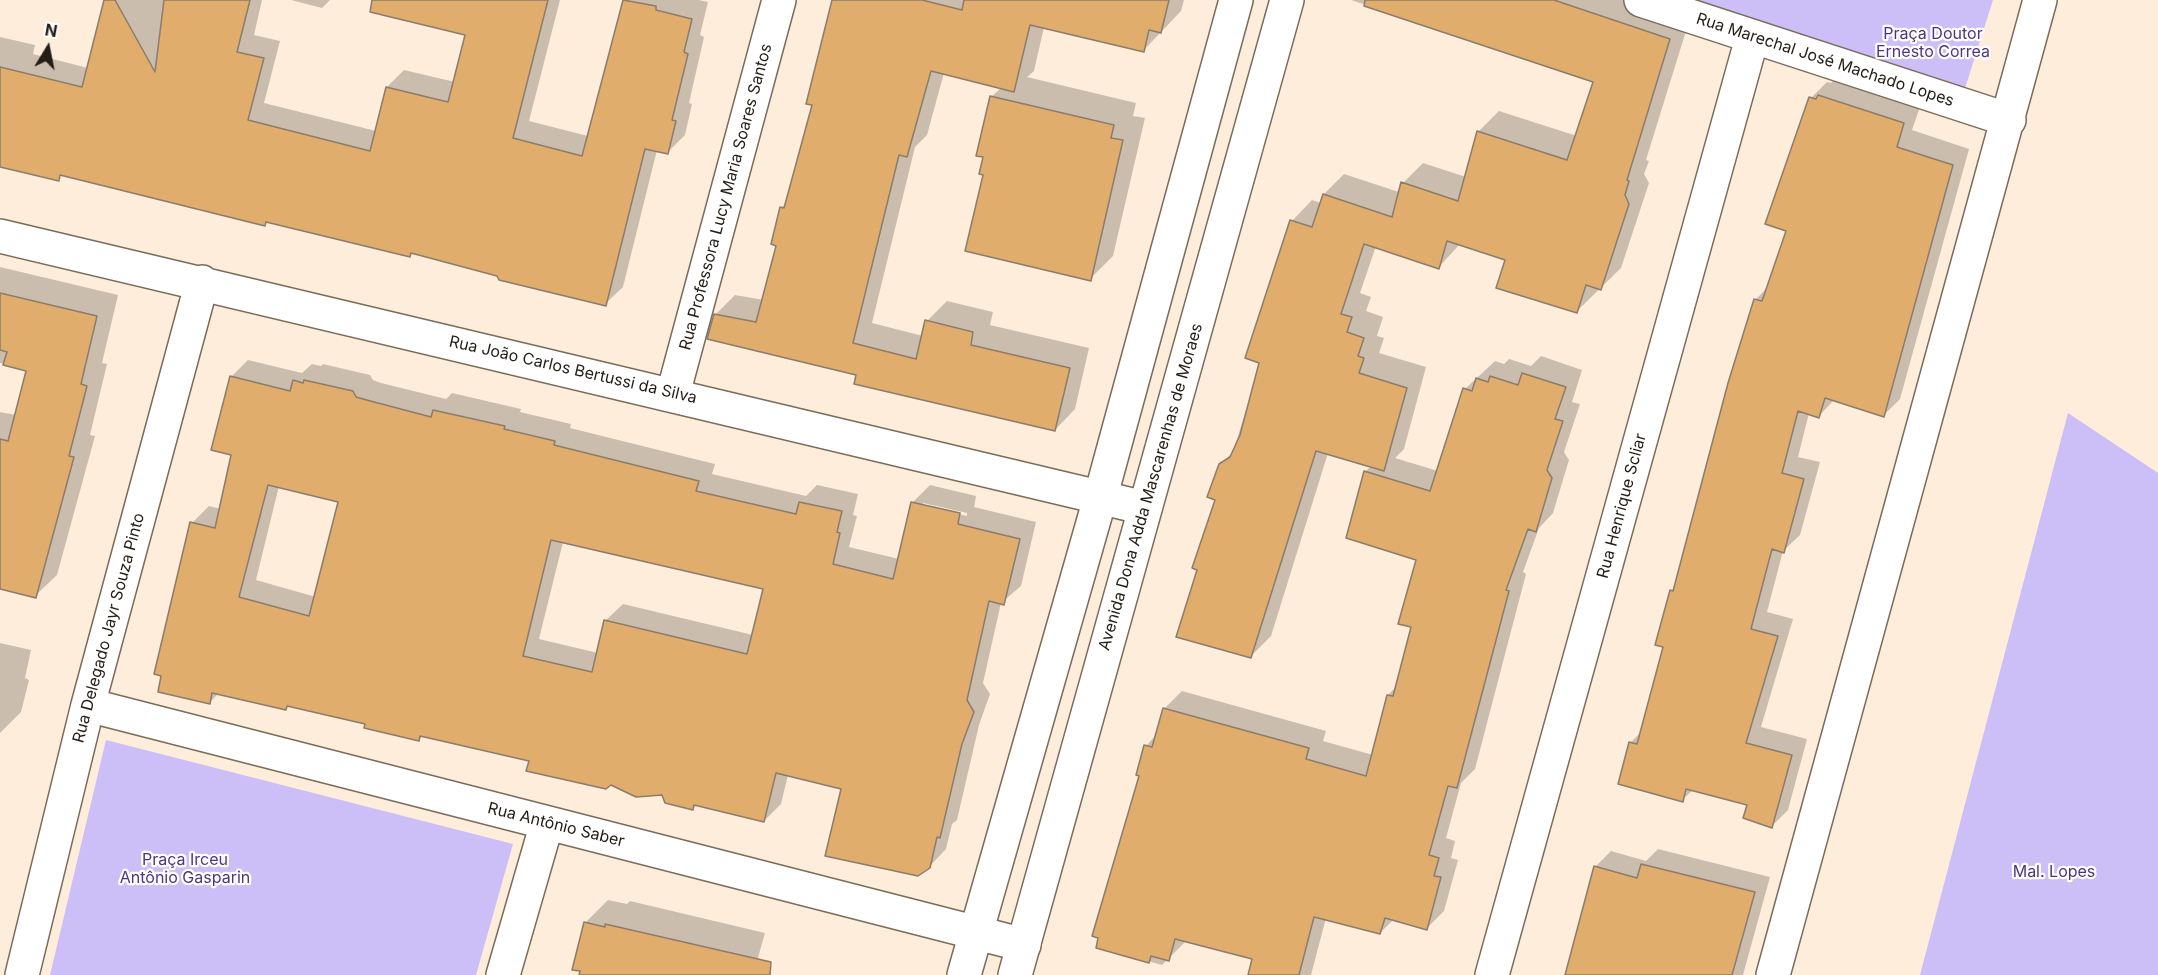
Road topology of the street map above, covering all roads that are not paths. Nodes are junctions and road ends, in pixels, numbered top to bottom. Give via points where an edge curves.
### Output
1 (780, 0) edge
2 (1236, 0) edge
3 (1287, 0) edge
4 (1641, 0) edge
5 (2040, 0) edge
6 (1752, 38) junction
7 (2009, 120) junction
8 (0, 236) edge
9 (202, 282) junction
10 (673, 394) junction
11 (1101, 495) junction
12 (1145, 508) junction
13 (88, 705) junction
14 (547, 823) junction
15 (976, 933) junction
16 (1019, 960) edge
17 (22, 975) edge
18 (503, 975) edge
19 (964, 975) edge
20 (1492, 975) edge
21 (1773, 975) edge

1 - 10 street, Rua Professora Lucy Maria Soares Santos
2 - 11 street
3 - 12 street, Avenida Dona Adda Mascarenhas de Moraes
4 - 6 street, Rua Marechal José Machado Lopes
5 - 7 street
6 - 7 street, Rua Marechal José Machado Lopes
6 - 20 street, Rua Henrique Scliar
7 - 21 street
8 - 9 street, Rua João Carlos Bertussi da Silva
9 - 10 street, Rua João Carlos Bertussi da Silva
9 - 13 street, Rua Delegado Jayr Souza Pinto
10 - 11 street, Rua João Carlos Bertussi da Silva
11 - 12 street, Rua João Carlos Bertussi da Silva
11 - 15 street
12 - 16 street, Avenida Dona Adda Mascarenhas de Moraes
13 - 14 street, Rua Antônio Saber
13 - 17 street, Rua Delegado Jayr Souza Pinto
14 - 15 street, Rua Antônio Saber
14 - 18 street
15 - 16 street, Rua Antônio Saber
15 - 19 street

